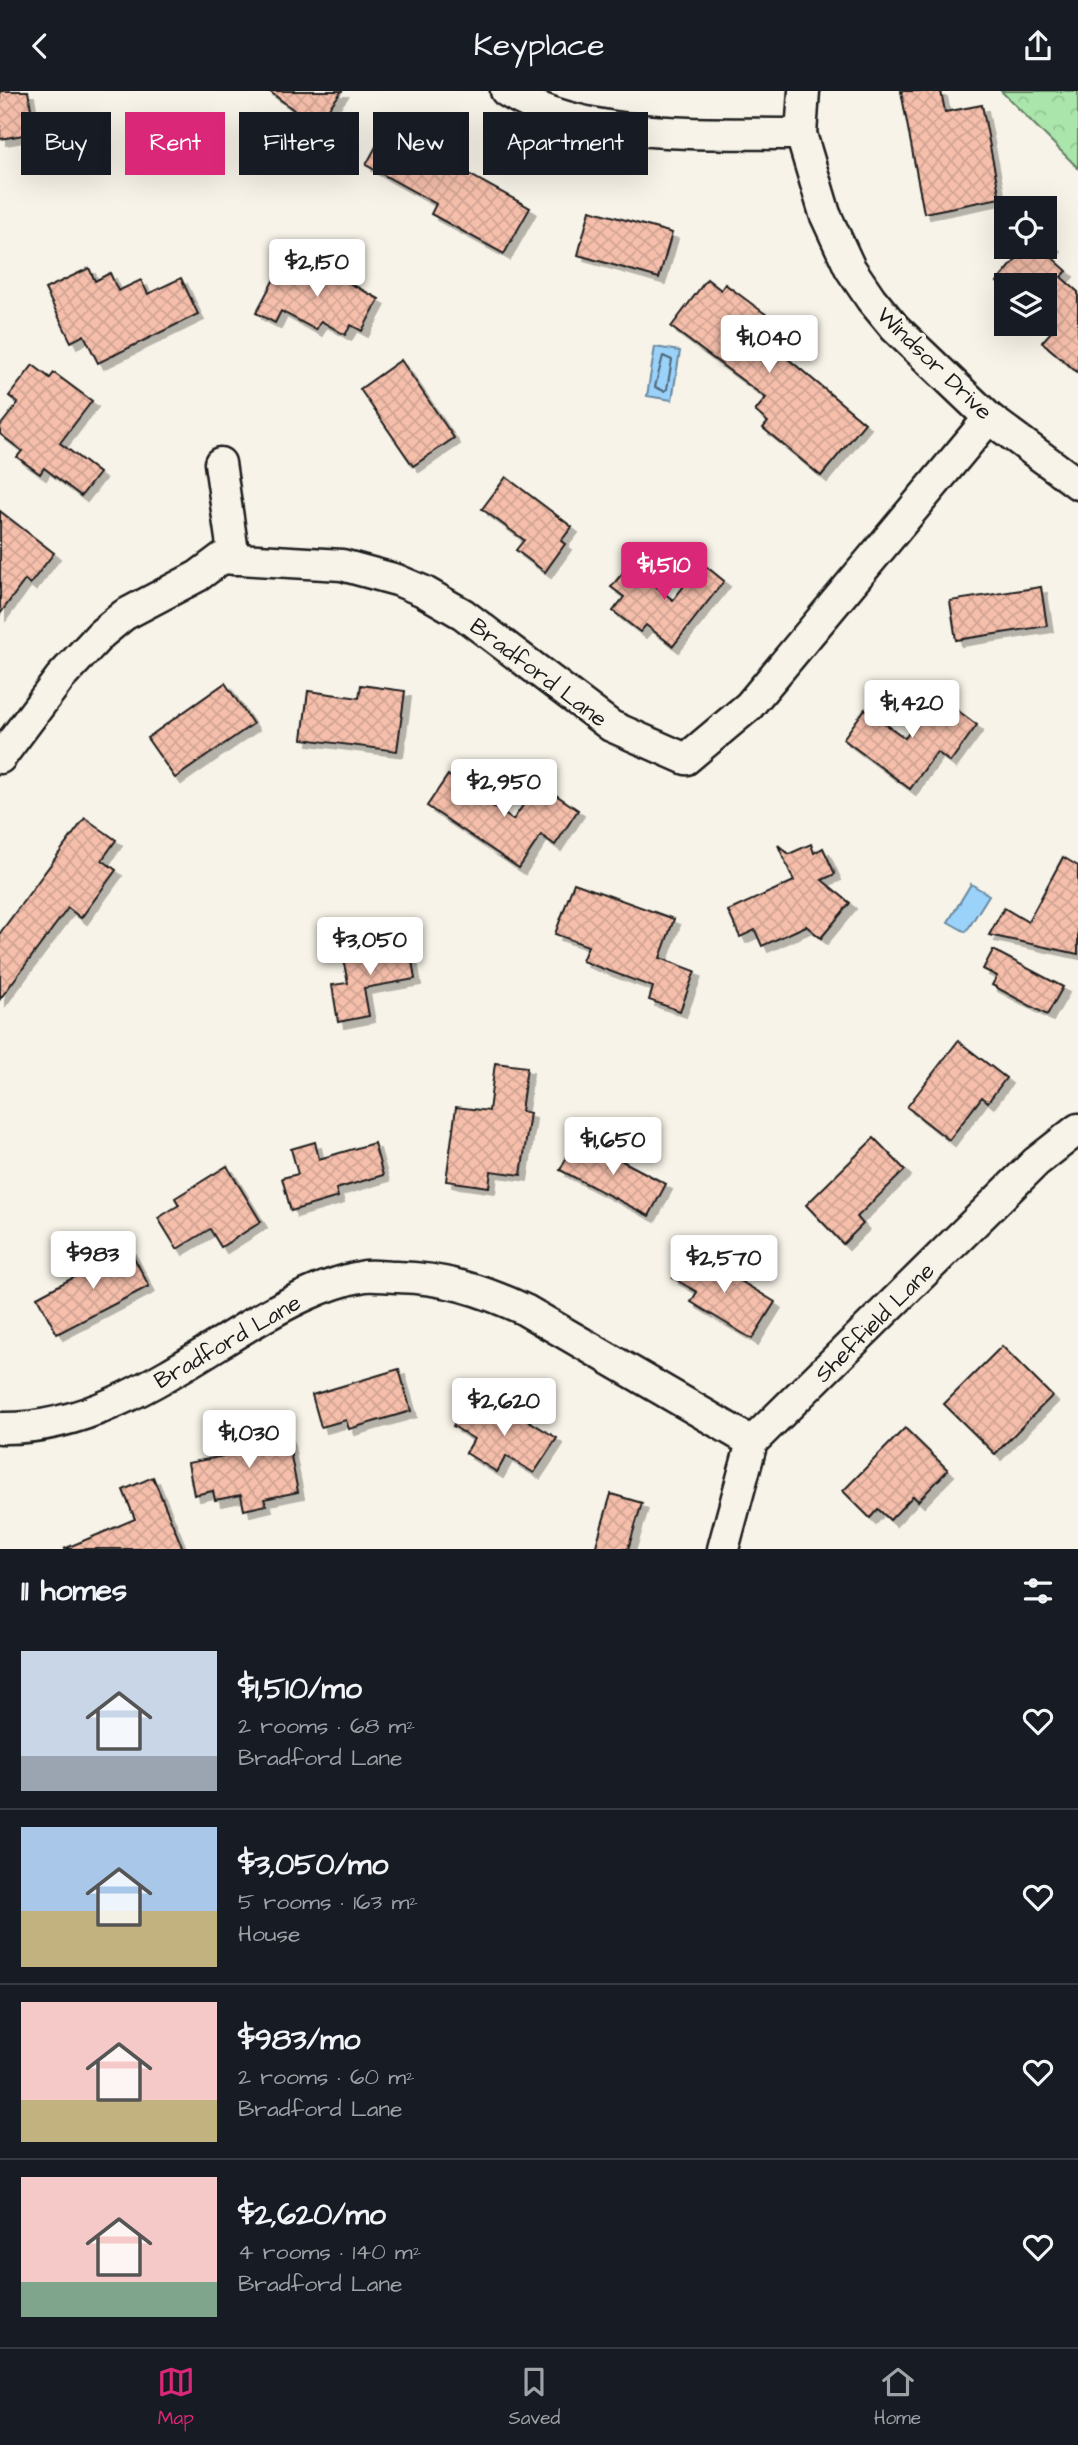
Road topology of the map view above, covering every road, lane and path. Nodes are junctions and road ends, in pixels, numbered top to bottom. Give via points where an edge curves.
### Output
1 (506, 91) edge
2 (804, 91) edge
3 (801, 134) junction
4 (989, 418) junction
5 (220, 463) dead end
6 (1078, 484) edge
7 (234, 559) junction
8 (5, 742) edge
9 (1078, 1129) edge
10 (0, 1428) edge
11 (752, 1442) junction
12 (723, 1549) edge

1 - 3 street via 558,113 614,127
2 - 3 street, Windsor Drive
3 - 4 street, Windsor Drive via 829,225 850,268 895,328
4 - 6 street, Windsor Drive
4 - 7 street, Bradford Lane via 749,706 686,759 611,726 463,614 423,591 342,565
5 - 7 street
7 - 8 street, Bradford Lane via 222,558 101,633
9 - 11 street, Sheffield Lane via 1036,1162
10 - 11 street, Bradford Lane via 31,1429 90,1412 152,1384 286,1303 366,1276 425,1278 488,1293
11 - 12 street

